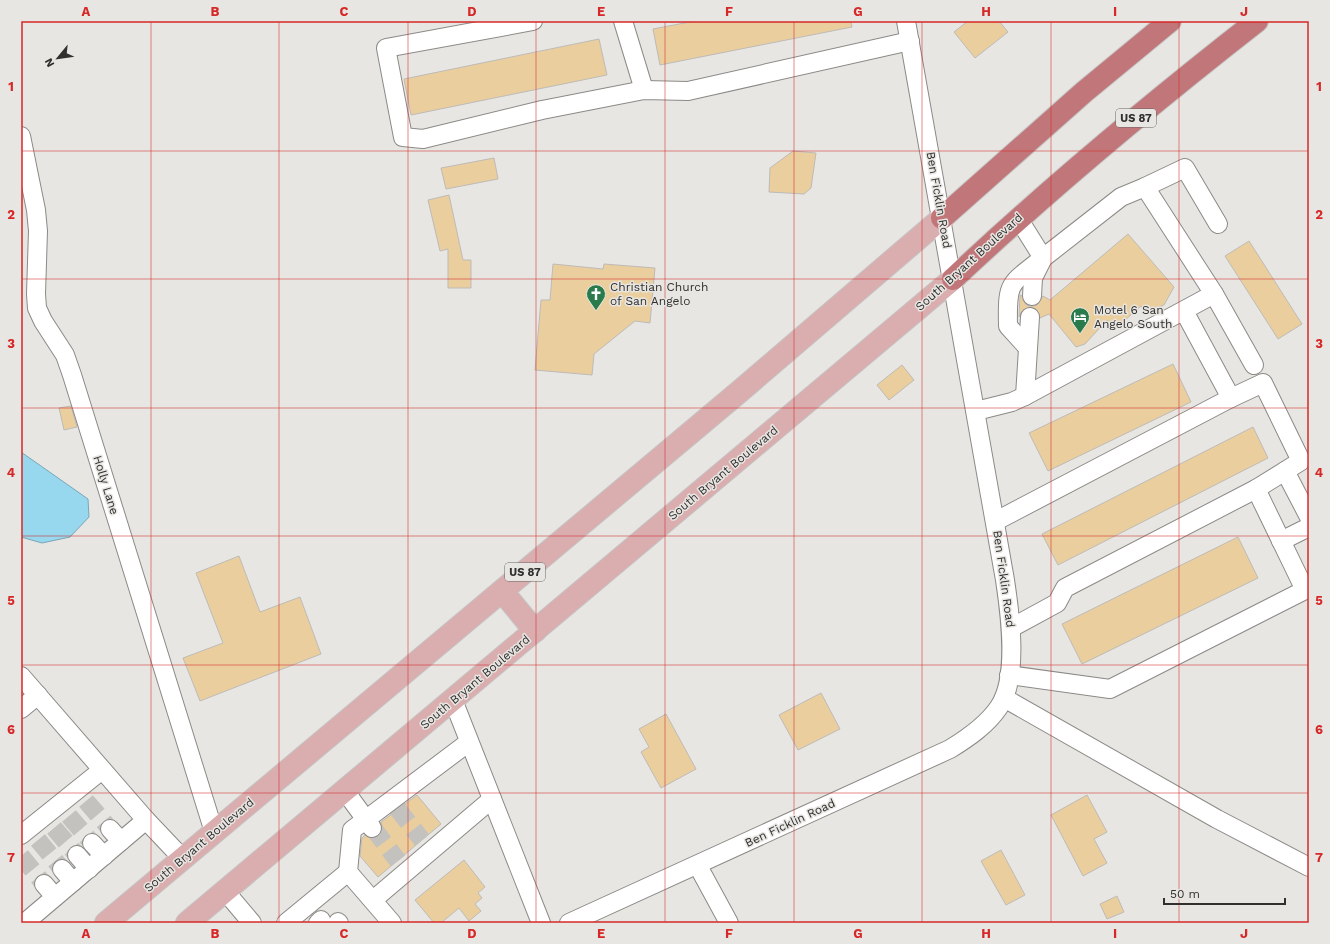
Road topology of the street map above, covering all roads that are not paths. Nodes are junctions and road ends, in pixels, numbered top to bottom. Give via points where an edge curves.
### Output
1 (532, 21) edge
2 (623, 21) edge
3 (906, 21) edge
4 (1170, 21) edge
5 (1257, 21) edge
6 (910, 41) junction
7 (644, 90) junction
8 (21, 136) edge
9 (1145, 187) junction
10 (942, 218) junction
11 (1018, 218) junction
12 (1218, 224) dead end
13 (1043, 258) junction
14 (953, 279) junction
15 (1214, 294) junction
16 (1032, 296) dead end
17 (1184, 311) junction
18 (1030, 317) dead end
19 (1028, 348) junction
20 (1254, 365) dead end
21 (1025, 396) junction
22 (1231, 398) junction
23 (976, 410) junction
24 (1285, 471) junction
25 (1256, 489) junction
26 (1309, 517) edge
27 (996, 521) junction
28 (1309, 527) edge
29 (1281, 541) junction
30 (502, 591) junction
31 (1011, 628) junction
32 (535, 631) junction
33 (1009, 675) junction
34 (21, 676) edge
35 (38, 695) junction
36 (1004, 698) junction
37 (453, 700) junction
38 (21, 709) edge
39 (469, 742) junction
40 (102, 770) junction
41 (345, 791) junction
42 (492, 799) junction
43 (146, 820) junction
44 (369, 824) junction
45 (214, 832) junction
46 (29, 835) edge
47 (92, 843) tunnel mouth
48 (77, 855) tunnel mouth
49 (104, 856) junction
50 (183, 859) junction
51 (698, 866) junction
52 (1309, 867) edge
53 (89, 869) junction
54 (348, 872) junction
55 (225, 891) junction
56 (373, 900) junction
57 (27, 921) edge
58 (106, 923) edge
59 (187, 923) edge
60 (252, 923) edge
61 (286, 923) edge
62 (392, 923) edge
63 (541, 923) edge
64 (570, 923) edge
65 (729, 923) edge

1 - 7 street via 386,48 403,137 423,139 542,110
2 - 7 street
3 - 6 street, Ben Ficklin Road
4 - 10 highway, South Bryant Boulevard / US 87 via 1084,92
5 - 11 highway, South Bryant Boulevard / US 87 via 1182,80
6 - 7 street via 688,91
6 - 10 street, Ben Ficklin Road
8 - 45 street, Holly Lane via 36,210 38,308 43,321 65,355 72,375
9 - 12 street via 1185,168
9 - 13 street via 1121,197
9 - 15 street
10 - 14 street, Ben Ficklin Road
10 - 30 main road, South Bryant Boulevard / US 87
11 - 13 street
11 - 14 highway, South Bryant Boulevard / US 87
13 - 16 street via 1033,278
13 - 19 street via 1013,282 1007,295 1008,326
14 - 23 street, Ben Ficklin Road
14 - 32 main road, South Bryant Boulevard / US 87
15 - 17 street
15 - 20 street
17 - 21 street
17 - 22 street
18 - 19 street
19 - 21 street
21 - 23 street via 1012,402
22 - 24 street via 1263,383 1301,461
22 - 27 street
23 - 27 street, Ben Ficklin Road
24 - 25 street
24 - 26 street
25 - 29 street
25 - 31 street via 1065,588 1057,603
27 - 31 street, Ben Ficklin Road
28 - 29 street
29 - 33 street via 1305,590 1110,689
30 - 32 main road
30 - 45 main road, South Bryant Boulevard / US 87
31 - 33 street, Ben Ficklin Road
32 - 37 main road, South Bryant Boulevard / US 87
33 - 36 street, Ben Ficklin Road
34 - 35 street
35 - 38 street
35 - 40 street
36 - 51 street, Ben Ficklin Road via 978,730 950,749
36 - 52 street via 1218,819
37 - 39 street
37 - 41 main road, South Bryant Boulevard / US 87
39 - 42 street
39 - 44 street
40 - 43 street
40 - 46 street via 81,796
41 - 44 street
41 - 55 main road, South Bryant Boulevard / US 87
42 - 56 street via 402,866
42 - 63 street
43 - 49 street via 115,835
43 - 50 street
44 - 54 street via 352,830
45 - 50 main road, South Bryant Boulevard / US 87
47 - 49 street
48 - 53 street
49 - 53 street
50 - 58 main road, South Bryant Boulevard / US 87
51 - 64 street, Ben Ficklin Road
51 - 65 street
53 - 57 street via 68,875 50,891
54 - 56 street
54 - 61 street
55 - 59 main road, South Bryant Boulevard / US 87
55 - 60 street
56 - 62 street

